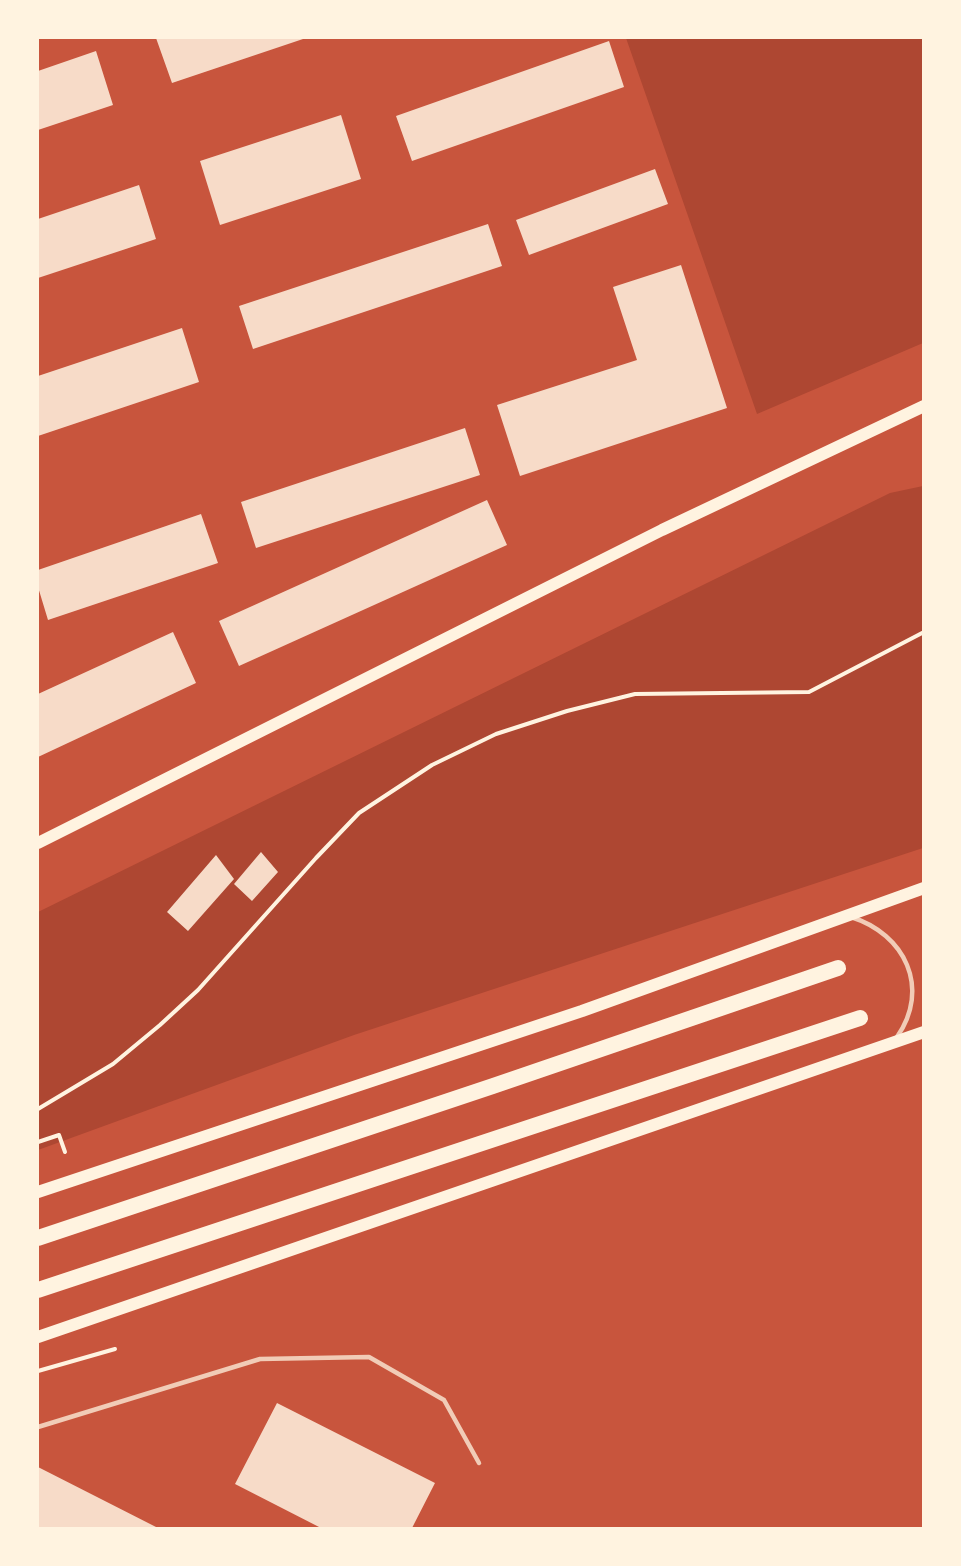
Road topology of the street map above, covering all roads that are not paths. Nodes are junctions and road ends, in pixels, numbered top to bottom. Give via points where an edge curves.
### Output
1 (924, 406) edge
2 (38, 843) edge
3 (924, 888) edge
4 (847, 916) junction
5 (837, 968) dead end
6 (860, 1018) dead end
7 (924, 1032) edge
8 (894, 1042) junction
9 (38, 1192) edge
10 (38, 1238) edge
11 (38, 1290) edge
12 (38, 1337) edge
13 (38, 1427) edge
14 (478, 1463) dead end

1 - 2 main road via 662,530
3 - 4 main road
4 - 8 lane via 864,921 891,940 909,971 912,1008
4 - 9 main road via 582,1011
5 - 10 highway
6 - 11 highway
7 - 8 main road
8 - 12 main road
13 - 14 lane via 260,1359 369,1357 444,1400

